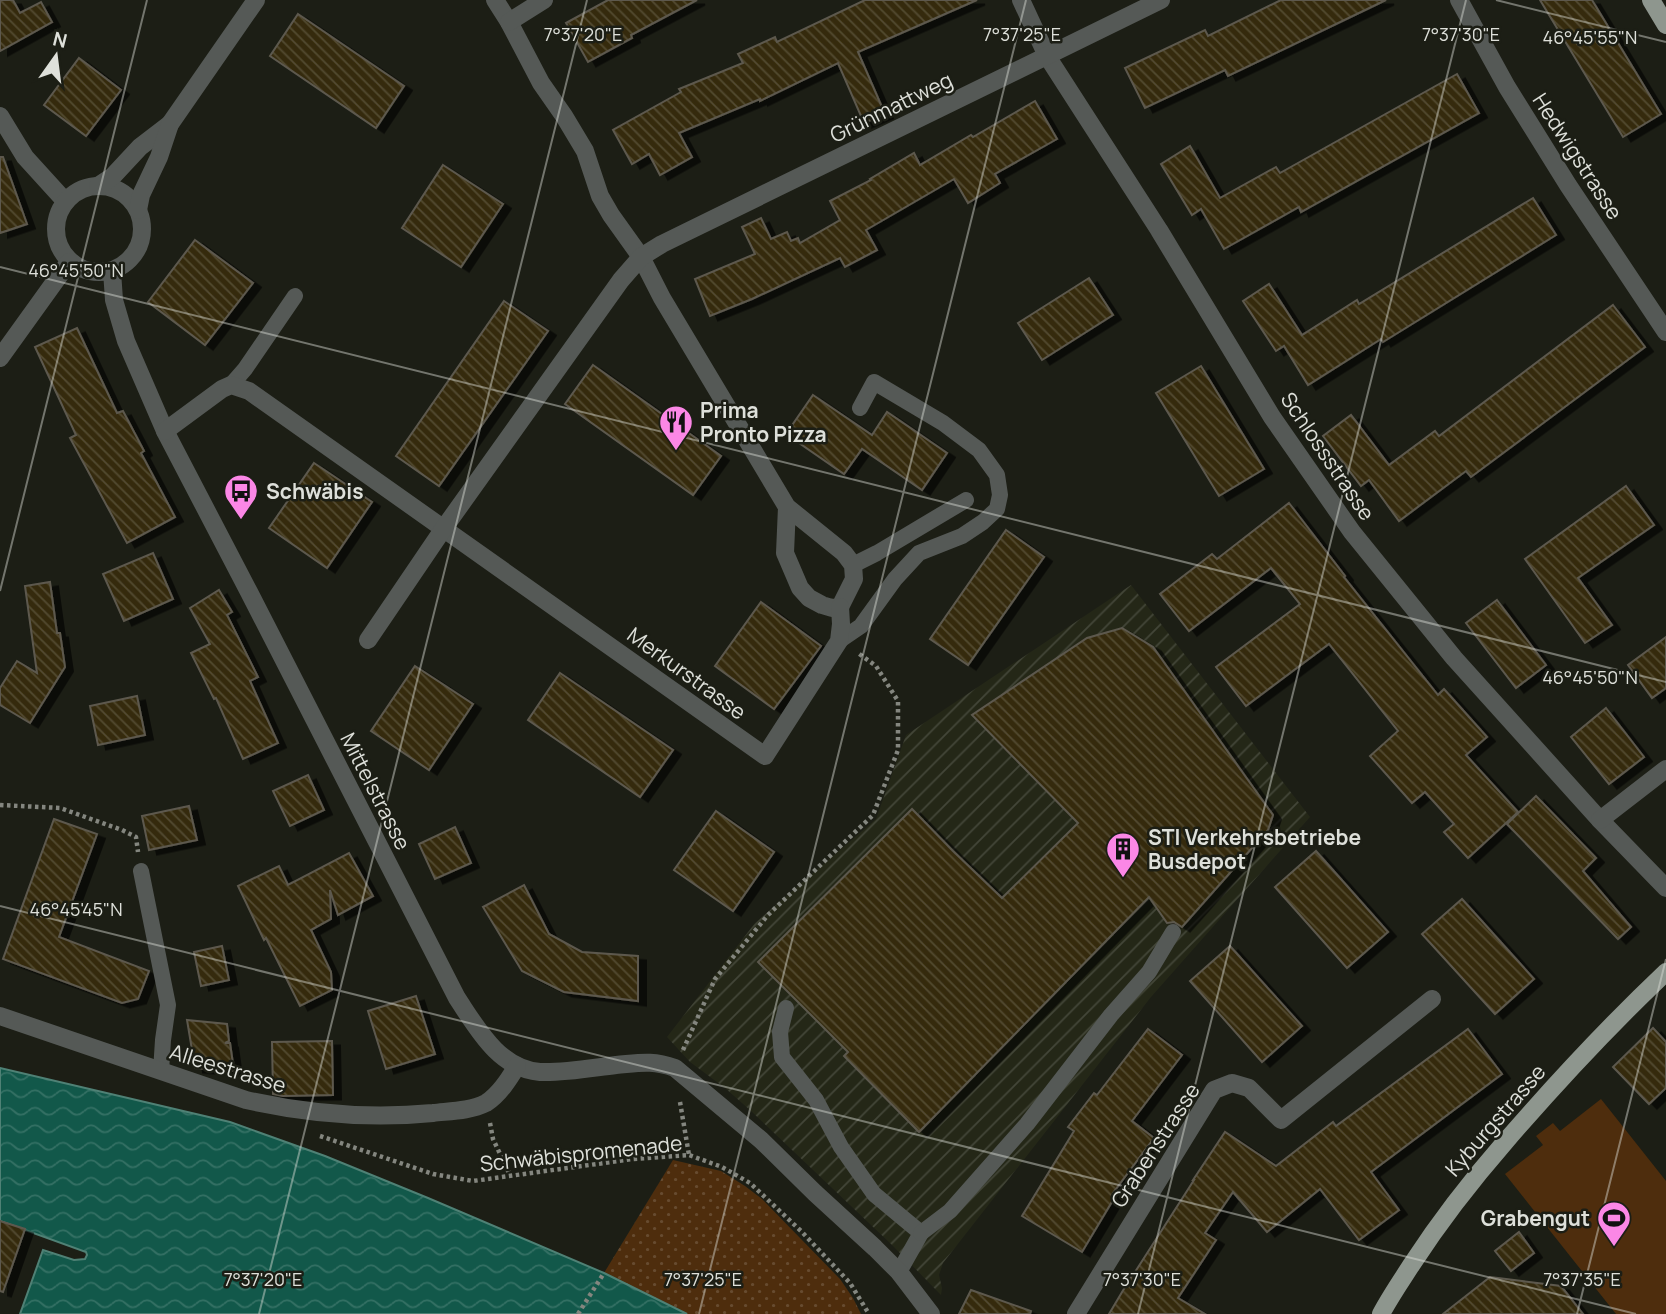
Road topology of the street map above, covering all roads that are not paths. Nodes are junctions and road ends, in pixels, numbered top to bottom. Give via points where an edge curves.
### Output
1 (256, 0) edge
2 (495, 0) edge
3 (544, 0) edge
4 (1021, 0) edge
5 (1161, 0) edge
6 (1460, 0) edge
7 (1651, 0) edge
8 (509, 22) junction
9 (1666, 25) edge
10 (1047, 56) junction
11 (0, 116) edge
12 (170, 124) junction
13 (98, 186) junction
14 (65, 201) junction
15 (138, 210) junction
16 (641, 257) junction
17 (69, 262) junction
18 (112, 271) junction
19 (295, 296) dead end
20 (1666, 332) edge
21 (0, 358) edge
22 (231, 385) junction
23 (860, 408) dead end
24 (165, 431) junction
25 (966, 499) dead end
26 (787, 507) junction
27 (444, 528) junction
28 (853, 565) junction
29 (840, 607) junction
30 (368, 640) dead end
31 (839, 641) junction
32 (1666, 769) edge
33 (1600, 820) junction
34 (141, 871) road end
35 (1666, 888) edge
36 (1173, 932) dead end
37 (1666, 972) edge
38 (1432, 999) dead end
39 (786, 1008) dead end
40 (0, 1016) edge
41 (517, 1066) junction
42 (161, 1071) junction
43 (920, 1233) junction
44 (898, 1272) junction
45 (931, 1314) edge
46 (1076, 1314) edge
47 (1381, 1314) edge

1 - 12 street
2 - 8 street
3 - 8 street
4 - 10 street, Schlossstrasse
5 - 10 street, Grünmattweg
6 - 20 street, Hedwigstrasse via 1520,109
7 - 9 main road
8 - 16 street via 585,151 600,196
10 - 16 street, Grünmattweg
10 - 33 street, Schlossstrasse via 1272,416 1352,532 1454,658
11 - 14 street via 25,157
12 - 13 street
12 - 15 street
13 - 14 street
13 - 15 street via 121,192
14 - 17 street via 55,233
15 - 18 street via 142,222 139,246 133,257
16 - 26 street
16 - 27 street
17 - 18 street via 89,272
17 - 21 street
18 - 24 street, Mittelstrasse via 114,300 126,341
19 - 22 lane
22 - 24 street
22 - 27 street, Merkurstrasse via 248,391
23 - 31 lane via 874,382 943,423 979,450 997,475 1000,495 997,509 983,522 919,553 861,626
24 - 41 street, Mittelstrasse via 457,998 491,1044
25 - 28 lane
26 - 28 street
26 - 29 street via 785,553 800,588 822,605
27 - 30 street
27 - 31 street, Merkurstrasse via 765,756
28 - 29 street via 854,579
29 - 31 street
32 - 33 street
33 - 35 street, Schlossstrasse
34 - 42 lane via 168,1005
36 - 43 lane via 1149,972 1027,1124 950,1211
37 - 47 main road, Kyburgstrasse via 1583,1054 1495,1153 1428,1239
38 - 46 street, Grabenstrasse via 1281,1120 1249,1088 1232,1083 1214,1090
39 - 43 lane via 780,1032 782,1057 816,1100 874,1194
40 - 42 street, Alleestrasse
41 - 42 street, Alleestrasse via 486,1102 458,1111 401,1116 285,1109
41 - 44 street via 538,1072 644,1062 675,1068 761,1140
43 - 44 lane
44 - 45 street

